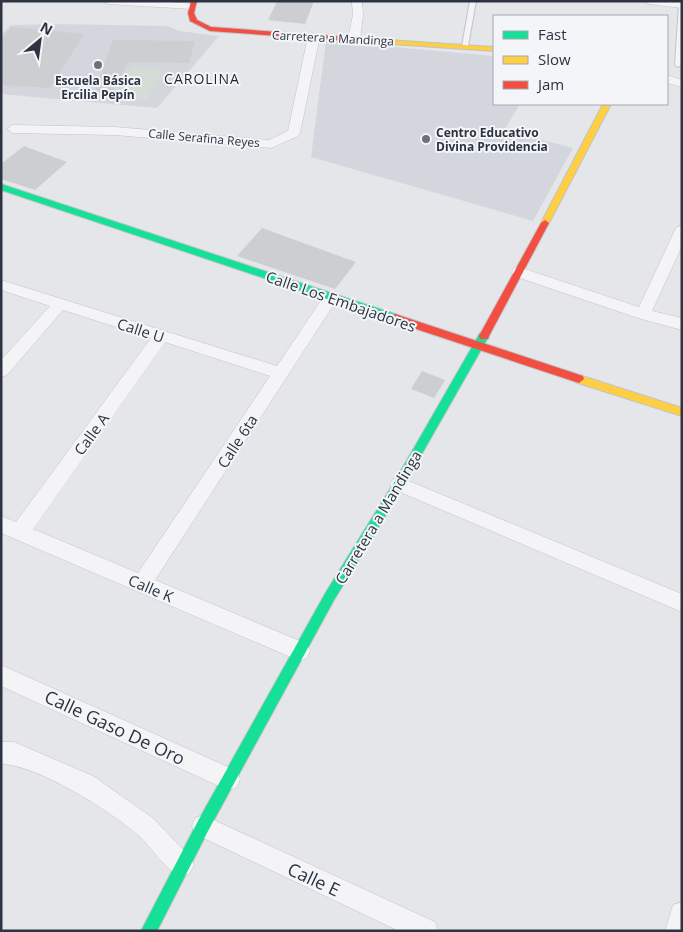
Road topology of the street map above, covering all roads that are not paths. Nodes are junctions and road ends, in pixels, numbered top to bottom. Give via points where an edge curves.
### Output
1 (108, 1) edge
2 (357, 1) edge
3 (473, 1) edge
4 (649, 1) edge
5 (193, 4) edge
6 (681, 5) edge
7 (314, 36) junction
8 (354, 39) junction
9 (465, 46) junction
10 (493, 49) edge
11 (678, 65) dead end
12 (668, 79) edge
13 (682, 84) edge
14 (606, 105) edge
15 (13, 128) dead end
16 (1, 187) edge
17 (682, 230) edge
18 (519, 272) junction
19 (1, 286) edge
20 (331, 297) junction
21 (60, 304) junction
22 (643, 314) junction
23 (682, 324) edge
24 (161, 336) junction
25 (478, 346) junction
26 (1, 371) edge
27 (281, 374) junction
28 (682, 412) edge
29 (400, 484) junction
30 (1, 524) edge
31 (20, 532) junction
32 (142, 584) junction
33 (682, 603) edge
34 (300, 651) junction
35 (1, 675) edge
36 (1, 753) edge
37 (229, 779) junction
38 (203, 826) junction
39 (182, 865) junction
40 (682, 914) edge
41 (149, 931) edge
42 (426, 931) edge
43 (677, 931) edge

1 - 5 street
2 - 8 street
3 - 9 lane
4 - 6 street
5 - 7 street, Carretera a Mandinga via 191,13 194,21 210,29
6 - 11 lane
7 - 8 street, Carretera a Mandinga
7 - 15 street, Calle Serafina Reyes via 294,133 271,144 115,131
8 - 9 street, Carretera a Mandinga
9 - 10 street, Carretera a Mandinga
12 - 13 street
14 - 18 street, Carretera a Mandinga
16 - 20 street, Calle Los Embajadores
17 - 22 street
18 - 22 street
18 - 25 street, Carretera a Mandinga
19 - 21 street, Calle U
20 - 25 street, Calle Los Embajadores
20 - 27 street, Calle 6ta
21 - 24 street, Calle U
21 - 26 street
22 - 23 street
24 - 27 street, Calle U
24 - 31 street, Calle A
25 - 28 street, Calle Los Embajadores
25 - 29 street, Carretera a Mandinga
27 - 32 street, Calle 6ta
29 - 33 street
29 - 34 street, Carretera a Mandinga via 330,596
30 - 31 street, Calle K
31 - 32 street, Calle K
32 - 34 street, Calle K
34 - 37 street, Carretera a Mandinga
35 - 37 street, Calle Gaso De Oro
36 - 39 street via 14,754 85,784 146,828
37 - 38 street, Carretera a Mandinga
38 - 39 street, Carretera a Mandinga
38 - 42 street, Calle E
39 - 41 street, Carretera a Mandinga
40 - 43 street

